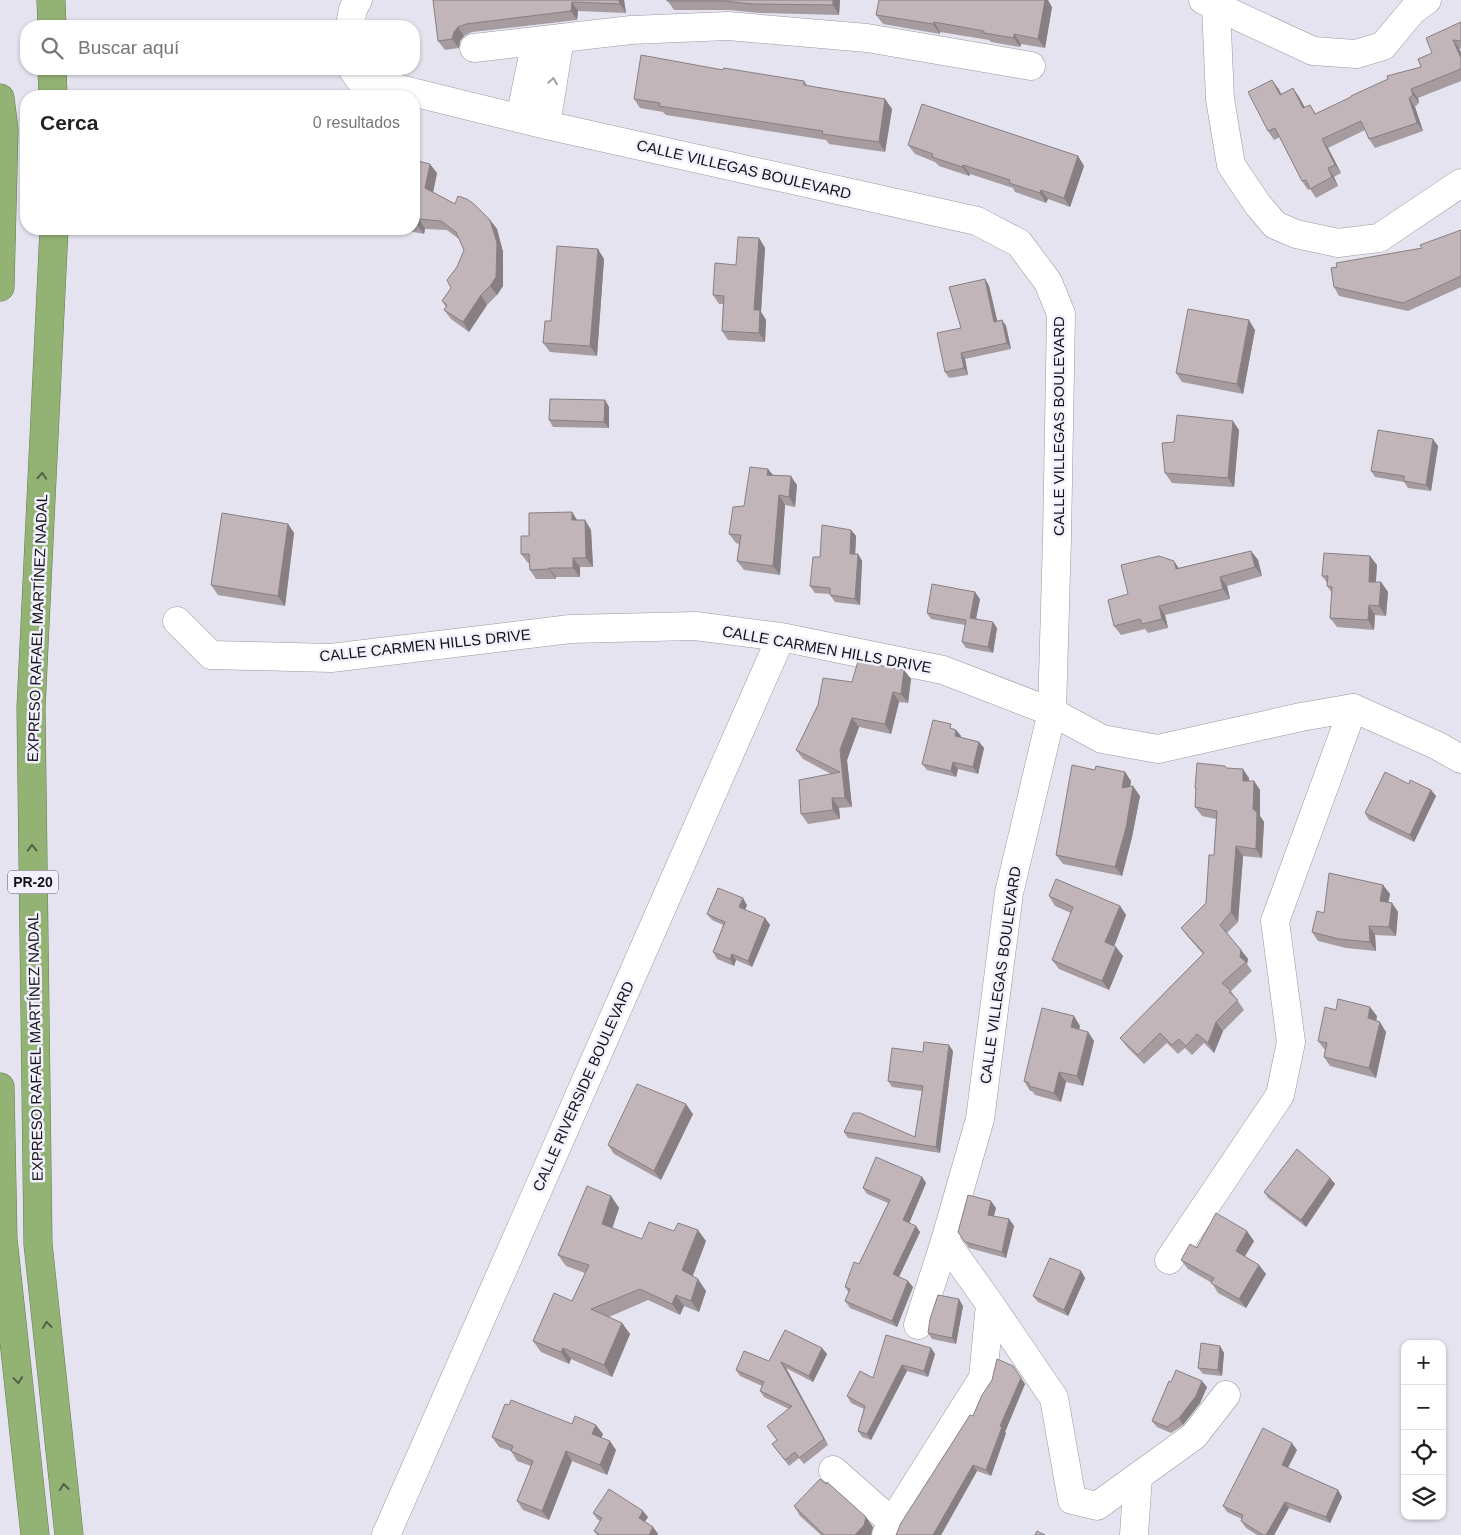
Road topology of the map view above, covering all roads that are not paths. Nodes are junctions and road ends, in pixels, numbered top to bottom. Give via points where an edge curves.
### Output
1 (52, 0) edge
2 (358, 0) edge
3 (1427, 0) edge
4 (1209, 3) edge
5 (52, 20) edge
6 (351, 20) edge
7 (548, 40) junction
8 (474, 48) dead end
9 (1032, 66) dead end
10 (52, 75) edge
11 (356, 75) edge
12 (53, 90) edge
13 (404, 90) edge
14 (420, 94) edge
15 (0, 98) edge
16 (520, 118) junction
17 (546, 125) junction
18 (1461, 183) edge
19 (54, 235) edge
20 (0, 287) edge
21 (177, 621) dead end
22 (781, 638) junction
23 (1353, 708) junction
24 (1052, 712) junction
25 (1461, 759) edge
26 (0, 1087) edge
27 (945, 1241) junction
28 (1169, 1260) dead end
29 (990, 1304) junction
30 (918, 1325) dead end
31 (1226, 1395) dead end
32 (834, 1470) dead end
33 (1138, 1477) junction
34 (889, 1528) edge
35 (35, 1535) edge
36 (69, 1535) edge
37 (386, 1535) edge
38 (1134, 1535) edge

1 - 5 highway
2 - 6 street
3 - 4 street via 1413,10 1383,46 1356,54 1313,51
4 - 18 street via 1231,165 1275,225 1296,234 1338,243 1379,238
7 - 8 street
7 - 9 street via 631,30 728,26 867,38
7 - 16 street
17 -> 7 street
10 - 12 highway
11 - 13 street, CALLE VILLEGAS BOULEVARD via 359,79
14 - 16 street, CALLE VILLEGAS BOULEVARD
15 - 20 highway via 4,129
16 - 17 street, CALLE VILLEGAS BOULEVARD
17 - 24 street, CALLE VILLEGAS BOULEVARD via 977,221 1019,243 1048,282 1060,314
36 -> 19 highway, EXPRESO RAFAEL MARTÍNEZ NADAL / PR-20 via 38,1244 30,708
21 - 22 street, CALLE CARMEN HILLS DRIVE via 211,655 331,658 570,629 695,626
22 - 24 street, CALLE CARMEN HILLS DRIVE via 943,670
22 - 37 street, CALLE RIVERSIDE BOULEVARD
23 - 24 street, CALLE CARMEN HILLS DRIVE via 1158,749 1102,739
23 - 25 street
23 - 28 street via 1275,921 1291,1042 1280,1095
24 - 27 street, CALLE VILLEGAS BOULEVARD via 1009,892 980,1119
26 -> 35 highway via 2,1239
27 - 29 street
27 - 30 street, CALLE VILLEGAS BOULEVARD
29 - 33 street via 1054,1398 1072,1500 1097,1506
29 - 34 street via 983,1378
31 - 33 street via 1194,1436
32 - 34 street
33 - 38 street

